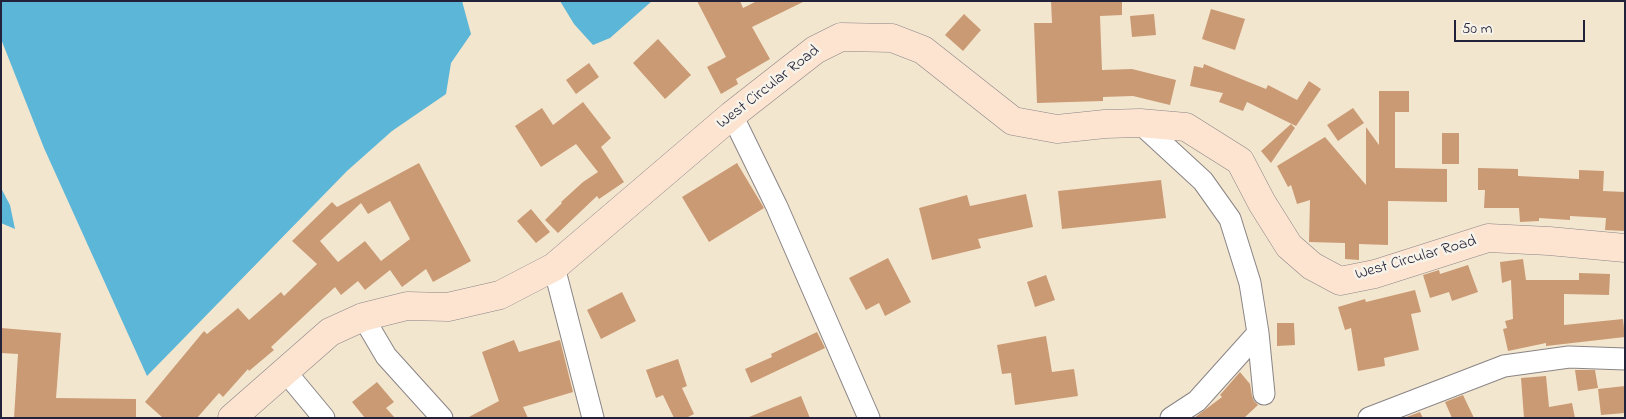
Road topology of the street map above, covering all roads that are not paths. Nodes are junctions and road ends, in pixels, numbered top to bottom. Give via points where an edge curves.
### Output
1 (732, 115) junction
2 (1140, 123) junction
3 (1625, 248) edge
4 (554, 267) junction
5 (363, 317) junction
6 (1258, 333) junction
7 (1625, 359) edge
8 (285, 371) junction
9 (1264, 394) dead end
10 (232, 418) edge
11 (324, 418) edge
12 (442, 418) edge
13 (593, 418) edge
14 (869, 418) edge
15 (1172, 418) edge
16 (1369, 418) edge

1 - 2 street, West Circular Road via 815,50 842,37 892,38 923,50 1013,120 1057,129
1 - 4 street, West Circular Road
1 - 14 street via 777,207
2 - 3 street, West Circular Road via 1186,127 1240,161 1289,246 1312,266 1340,281 1375,274 1488,238
2 - 6 street via 1203,181 1230,219 1250,283
4 - 5 street, West Circular Road via 500,295 448,307 407,306
4 - 13 street
5 - 8 street, West Circular Road via 330,332
5 - 12 street via 386,356
6 - 9 street
6 - 15 street via 1197,401
7 - 16 street via 1569,357 1504,366
8 - 10 street, West Circular Road
8 - 11 street

